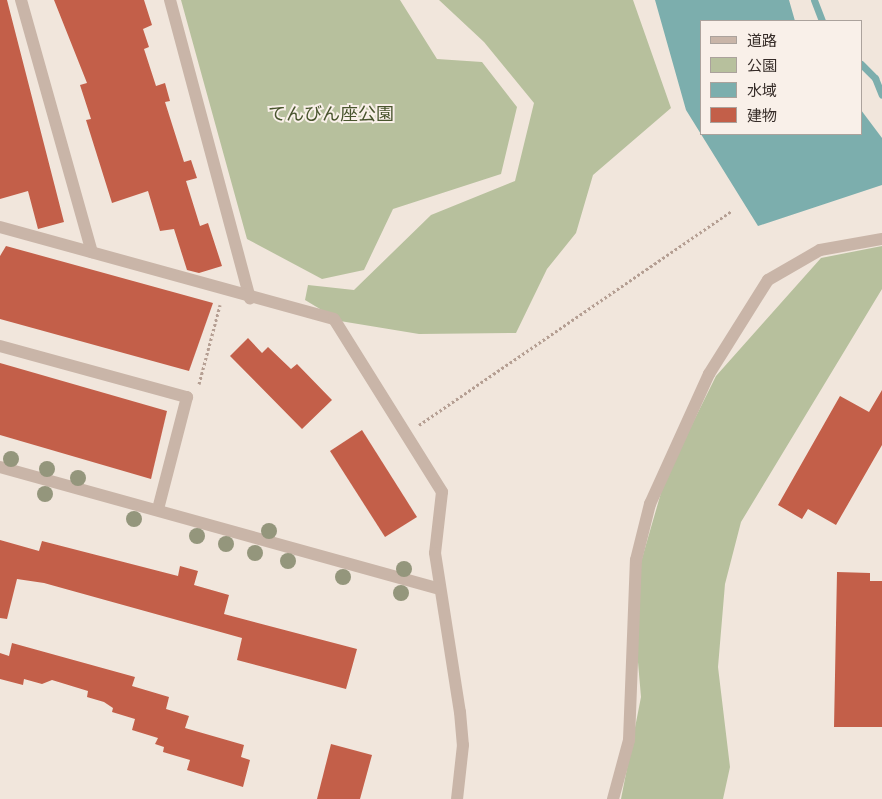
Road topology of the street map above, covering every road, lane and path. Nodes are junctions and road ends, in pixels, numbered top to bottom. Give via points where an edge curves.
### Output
1 (21, 0) edge
2 (170, 0) edge
3 (732, 211) dead end
4 (0, 227) edge
5 (882, 239) edge
6 (92, 252) junction
7 (224, 290) junction
8 (250, 298) junction
9 (0, 346) edge
10 (187, 397) junction
11 (408, 433) junction
12 (0, 467) edge
13 (158, 509) junction
14 (438, 589) junction
15 (457, 799) edge
16 (613, 799) edge

1 - 6 street
2 - 8 street
3 - 11 path
4 - 6 street
5 - 16 street via 820,250 768,280 709,374 650,504 636,560 629,740
6 - 7 street
7 - 8 street
7 - 10 path via 198,385
8 - 11 street via 334,319
9 - 10 street
10 - 13 street
11 - 14 street via 442,492 435,553
12 - 13 street
13 - 14 street
14 - 15 street via 463,745

